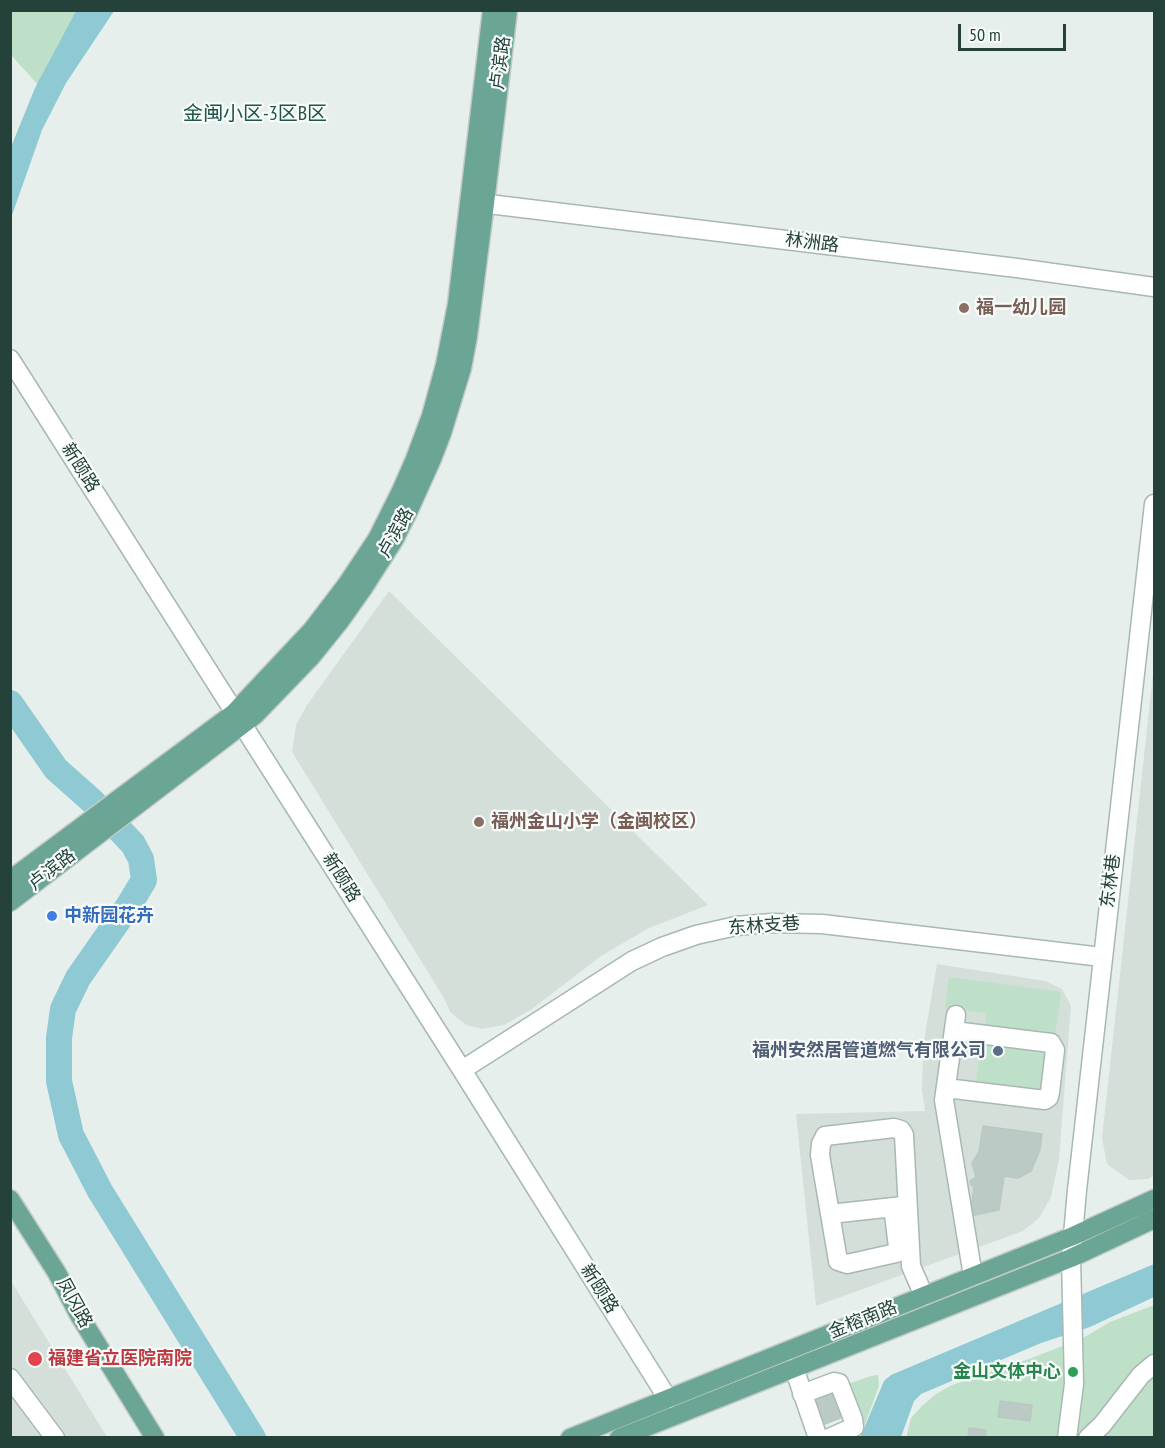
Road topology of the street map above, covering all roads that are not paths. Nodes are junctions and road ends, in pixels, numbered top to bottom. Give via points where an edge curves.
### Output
1 (492, 10) edge
2 (507, 10) edge
3 (477, 202) junction
4 (1155, 287) edge
5 (10, 359) edge
6 (1155, 504) edge
7 (239, 719) junction
8 (82, 836) junction
9 (10, 880) edge
10 (10, 902) edge
11 (1102, 957) junction
12 (462, 1070) junction
13 (946, 1088) junction
14 (10, 1199) edge
15 (1155, 1199) edge
16 (900, 1206) junction
17 (830, 1214) junction
18 (1155, 1219) edge
19 (1073, 1236) junction
20 (1071, 1258) junction
21 (973, 1276) junction
22 (924, 1296) junction
23 (1155, 1364) edge
24 (794, 1368) junction
25 (10, 1378) edge
26 (802, 1394) junction
27 (668, 1399) junction
28 (54, 1437) edge
29 (155, 1437) edge
30 (570, 1437) edge
31 (619, 1437) edge
32 (818, 1437) edge
33 (829, 1437) edge
34 (1067, 1437) edge
35 (1088, 1437) edge

1 - 3 main road
2 - 3 main road, 卢滨路
3 - 4 street, 林洲路
3 - 7 main road, 卢滨路 via 468,336 462,368 442,433 414,502 340,621 293,677
5 - 7 street, 新颐路
6 - 11 street, 东林巷
7 - 8 main road, 卢滨路
7 - 12 street, 新颐路
8 - 9 main road
8 - 10 main road, 卢滨路
11 - 12 street, 东林支巷 via 822,924 736,926 696,935 640,957
11 - 19 street, 东林巷
12 - 27 street, 新颐路
13 - 13 street via 955,1023 1051,1043 1055,1050 1050,1092 1045,1100
13 - 21 street via 944,1100
14 - 29 main road, 凤冈路
15 - 19 main road, 金榕南路
16 - 17 street
16 - 17 street via 896,1253 847,1264 838,1261
16 - 17 street via 904,1136 894,1128 825,1136 820,1155
16 - 22 street via 911,1266
18 - 20 main road, 金榕南路
19 - 20 street, 东林巷
19 - 21 main road, 金榕南路
20 - 24 main road, 金榕南路
20 - 34 street, 东林巷 via 1074,1384
21 - 22 main road, 金榕南路
22 - 27 main road, 金榕南路
23 - 35 street
24 - 26 street
24 - 31 main road, 金榕南路
25 - 28 street
26 - 32 street
26 - 33 street via 839,1383 854,1427
27 - 30 main road, 金榕南路

